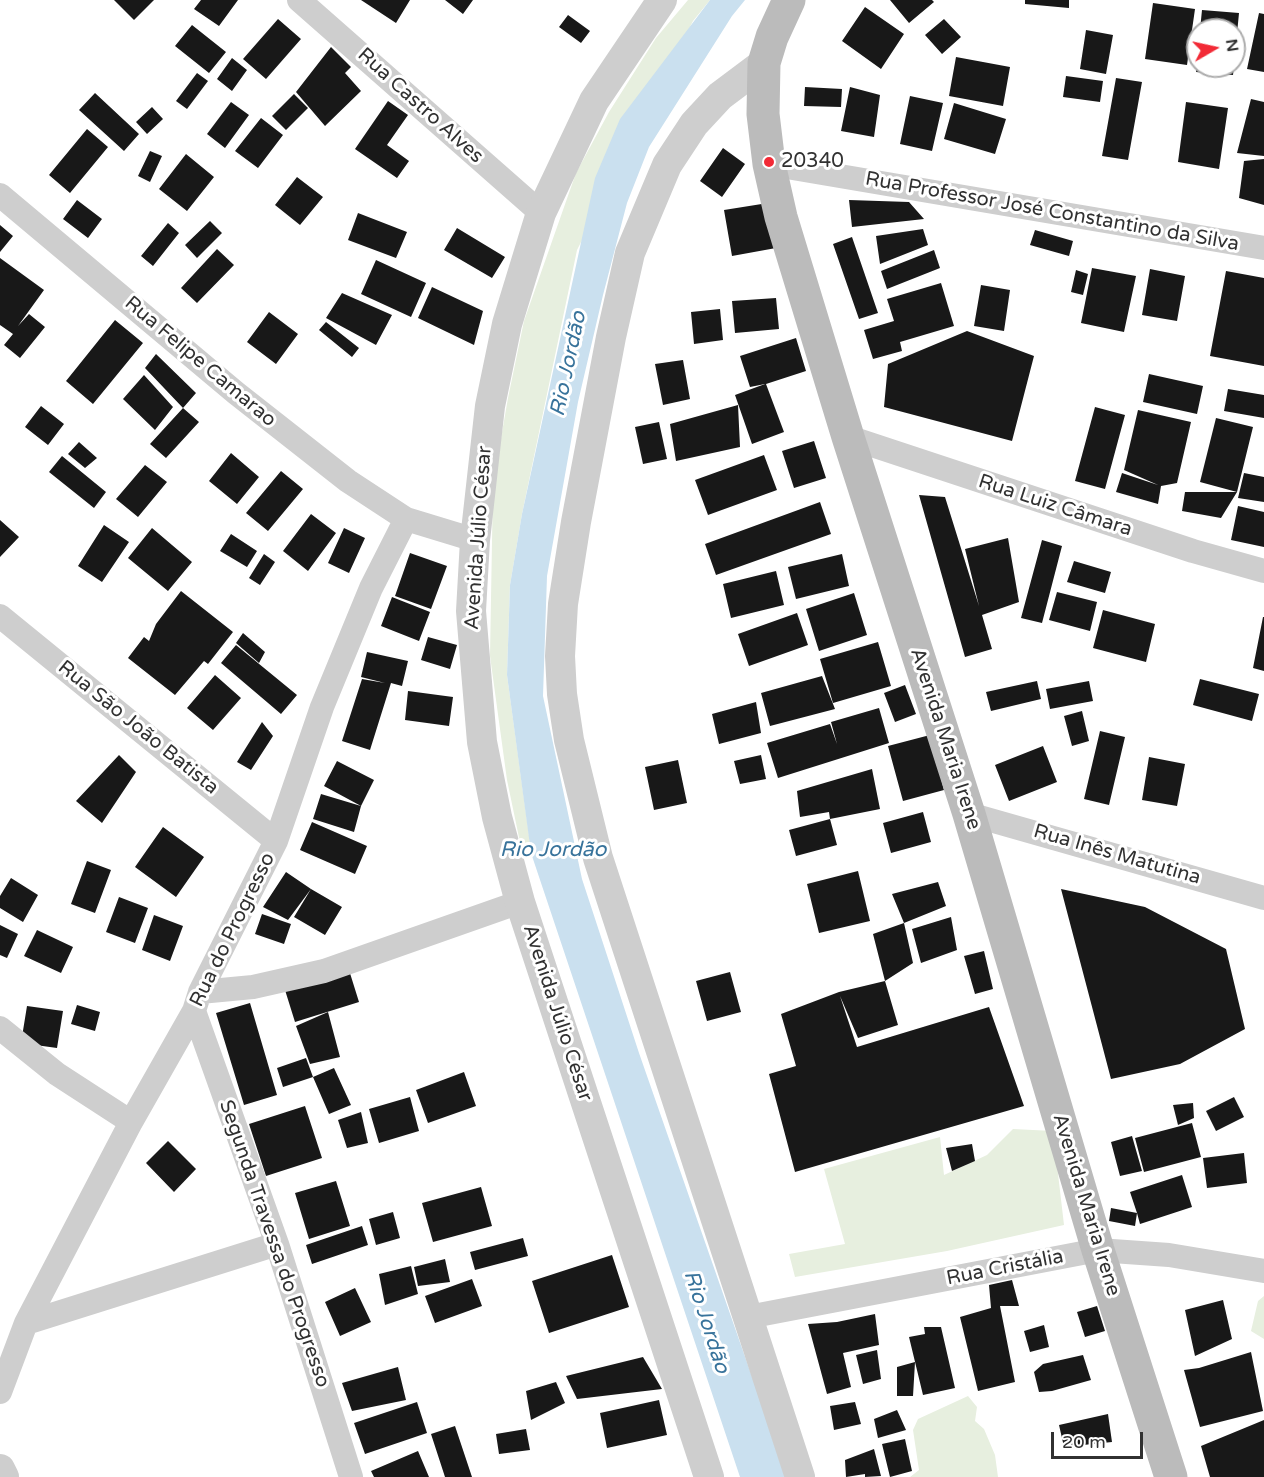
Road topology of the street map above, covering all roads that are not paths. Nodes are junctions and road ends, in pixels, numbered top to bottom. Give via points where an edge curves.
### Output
1 (299, 0) edge
2 (662, 0) edge
3 (789, 0) edge
4 (764, 63) junction
5 (769, 164) junction
6 (0, 195) edge
7 (541, 213) junction
8 (1264, 248) edge
9 (848, 437) junction
10 (406, 519) junction
11 (475, 540) junction
12 (1264, 571) edge
13 (0, 616) edge
14 (969, 814) junction
15 (276, 841) junction
16 (1264, 898) edge
17 (520, 902) junction
18 (197, 1002) junction
19 (0, 1028) edge
20 (131, 1122) junction
21 (277, 1244) junction
22 (1098, 1250) junction
23 (1264, 1271) edge
24 (748, 1317) junction
25 (26, 1323) junction
26 (0, 1392) edge
27 (0, 1469) edge
28 (4, 1477) edge
29 (351, 1477) edge
30 (709, 1477) edge
31 (800, 1477) edge
32 (1171, 1477) edge

1 - 7 street, Rua Castro Alves
2 - 7 street, Avenida Júlio César via 594,101
3 - 4 main road, Avenida Maria Irene
4 - 5 main road, Avenida Maria Irene via 763,114
4 - 24 street via 720,96 694,124 667,165 630,253 578,511 563,604 560,656 568,740 598,858
5 - 8 street, Rua Professor José Constantino da Silva
5 - 9 main road, Avenida Maria Irene via 781,217
6 - 10 street, Rua Felipe Camarao via 236,393 348,481
7 - 11 street, Avenida Júlio César via 507,324 490,406
9 - 12 street, Rua Luiz Câmara
9 - 14 main road, Avenida Maria Irene
10 - 11 street
10 - 15 street, Rua do Progresso via 362,609 322,707
11 - 17 street, Avenida Júlio César via 471,612 482,742
13 - 15 street, Rua São João Batista
14 - 16 street, Rua Inês Matutina
14 - 22 main road, Avenida Maria Irene
15 - 18 street, Rua do Progresso
17 - 18 street via 324,971
17 - 30 street, Avenida Júlio César
18 - 20 street, Rua do Progresso
18 - 21 street, Segunda Travessa do Progresso
19 - 20 street via 57,1074
20 - 25 street, Rua do Progresso
21 - 25 street
21 - 29 street, Segunda Travessa do Progresso
22 - 23 street, Rua Cristália via 1169,1255
22 - 24 street, Rua Cristália
22 - 32 main road, Avenida Maria Irene
24 - 31 street
25 - 26 street, Rua do Progresso
27 - 28 street

